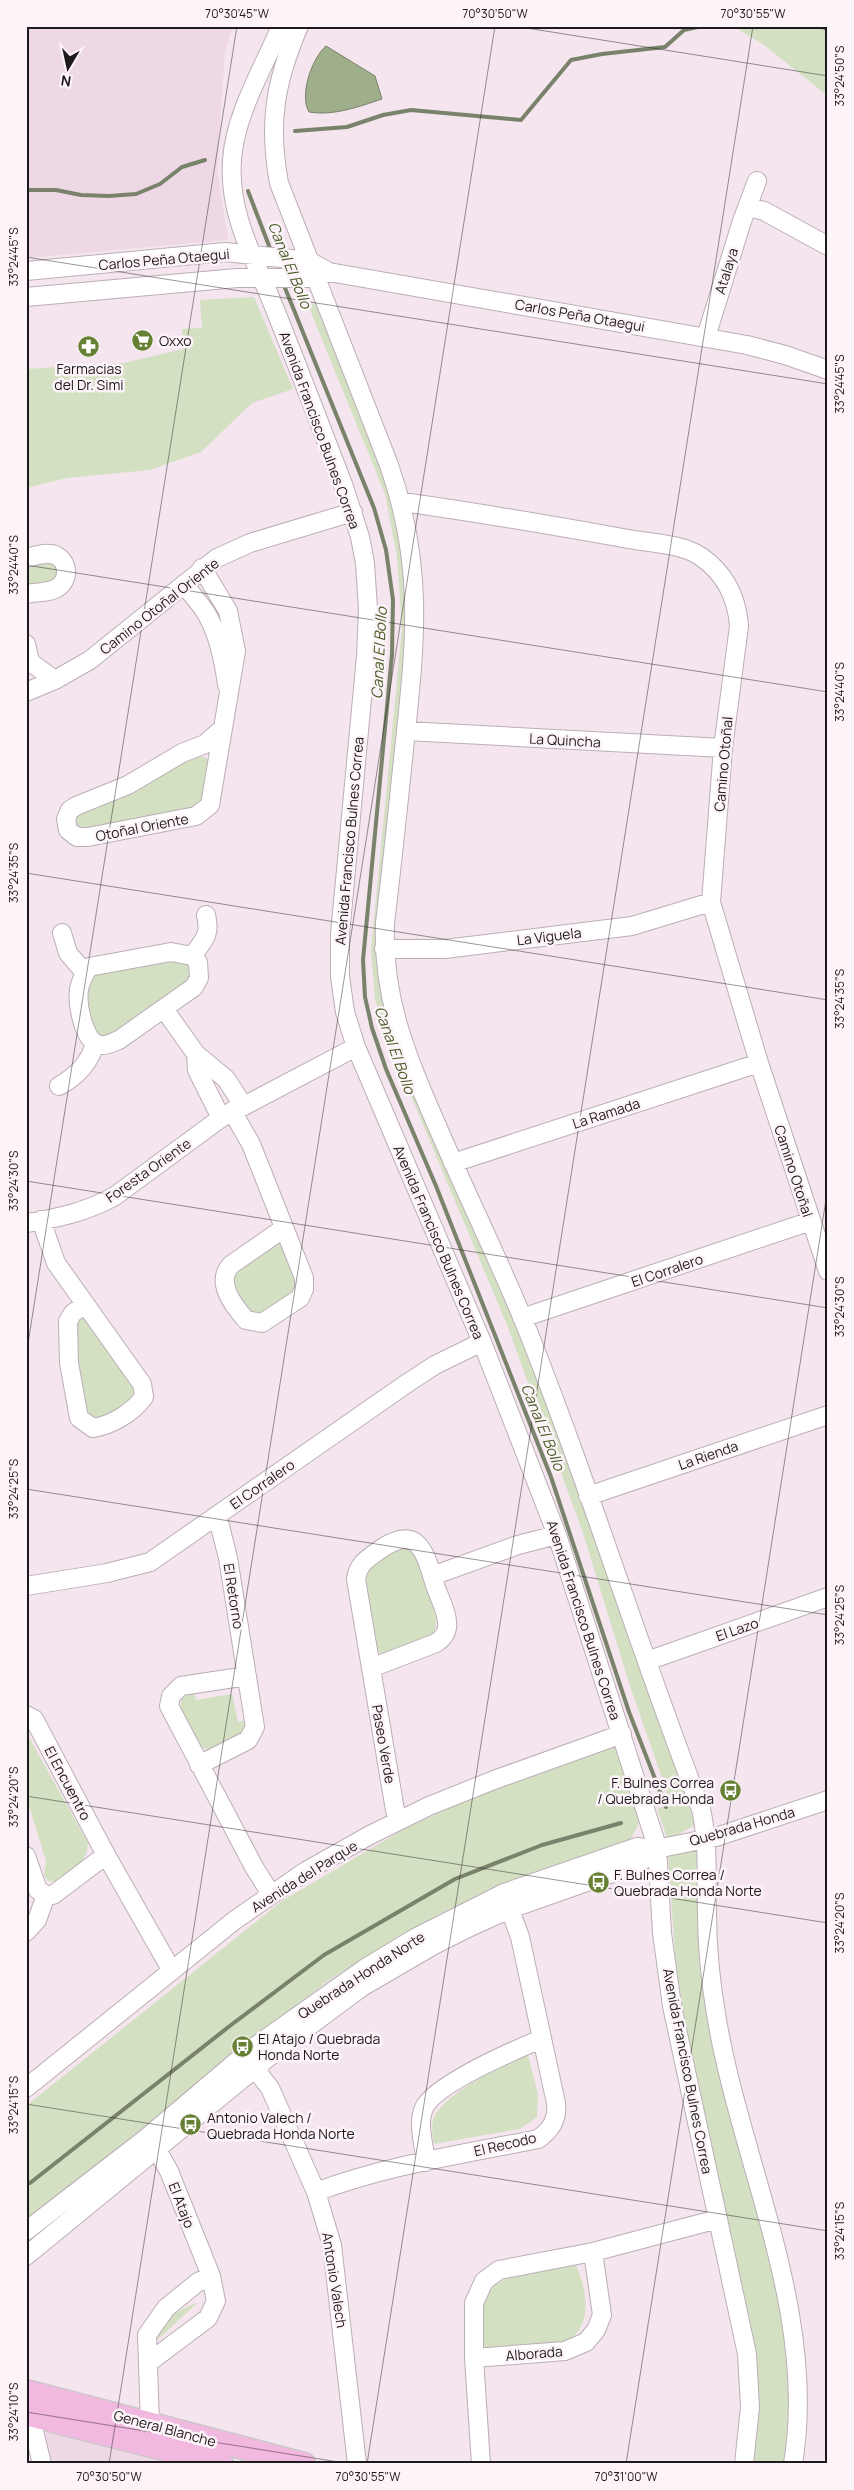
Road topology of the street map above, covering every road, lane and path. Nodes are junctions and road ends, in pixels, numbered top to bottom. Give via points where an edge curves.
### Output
1 (281, 26) edge
2 (299, 26) edge
3 (757, 181) dead end
4 (748, 207) junction
5 (828, 246) edge
6 (258, 255) junction
7 (303, 260) junction
8 (315, 276) junction
9 (267, 277) junction
10 (28, 283) edge
11 (706, 336) junction
12 (828, 370) edge
13 (402, 502) junction
14 (353, 512) junction
15 (26, 558) edge
16 (202, 568) junction
17 (184, 584) junction
18 (26, 594) edge
19 (26, 644) edge
20 (55, 680) junction
21 (26, 692) edge
22 (228, 692) junction
23 (222, 730) junction
24 (406, 731) junction
25 (723, 748) junction
26 (192, 749) junction
27 (218, 763) junction
28 (711, 902) junction
29 (206, 915) dead end
30 (62, 933) dead end
31 (384, 949) junction
32 (192, 956) junction
33 (84, 973) junction
34 (164, 1009) junction
35 (95, 1043) junction
36 (356, 1047) junction
37 (196, 1054) junction
38 (759, 1064) junction
39 (59, 1086) dead end
40 (232, 1111) junction
41 (453, 1163) junction
42 (811, 1221) junction
43 (34, 1222) edge
44 (284, 1228) junction
45 (828, 1271) edge
46 (84, 1305) junction
47 (522, 1318) junction
48 (482, 1342) junction
49 (828, 1415) edge
50 (588, 1496) junction
51 (216, 1517) junction
52 (557, 1534) junction
53 (432, 1576) junction
54 (26, 1586) edge
55 (828, 1598) edge
56 (647, 1660) junction
57 (371, 1668) junction
58 (246, 1676) junction
59 (26, 1715) edge
60 (622, 1734) junction
61 (200, 1766) junction
62 (828, 1800) edge
63 (398, 1820) junction
64 (707, 1839) junction
65 (656, 1849) junction
66 (106, 1855) junction
67 (26, 1856) edge
68 (271, 1894) junction
69 (46, 1895) junction
70 (507, 1901) junction
71 (26, 1932) edge
72 (172, 1971) junction
73 (541, 2039) junction
74 (244, 2055) junction
75 (255, 2069) junction
76 (26, 2088) edge
77 (151, 2144) junction
78 (426, 2162) junction
79 (316, 2192) junction
80 (718, 2219) junction
81 (26, 2231) edge
82 (593, 2252) junction
83 (26, 2256) edge
84 (211, 2276) junction
85 (474, 2358) junction
86 (148, 2363) junction
87 (26, 2392) edge
88 (28, 2408) edge
89 (150, 2424) junction
90 (42, 2464) edge
91 (222, 2464) edge
92 (304, 2464) edge
93 (357, 2464) edge
94 (481, 2464) edge
95 (744, 2464) edge
96 (793, 2464) edge

1 - 6 street, Avenida Francisco Bulnes Correa via 239,124 234,144 234,202 240,229
2 - 7 street via 278,81 273,141 281,190
3 - 4 street, Atalaya
4 - 5 street via 764,211
4 - 11 street, Atalaya
6 - 7 street, Carlos Peña Otaegui
6 - 9 street, Avenida Francisco Bulnes Correa
6 - 10 street, Carlos Peña Otaegui via 225,252
7 - 8 street, Carlos Peña Otaegui
8 - 9 street, Carlos Peña Otaegui
8 - 11 street, Carlos Peña Otaegui
8 - 13 street
9 - 10 street, Carlos Peña Otaegui
9 - 14 street, Avenida Francisco Bulnes Correa
11 - 12 street, Carlos Peña Otaegui via 785,354
13 - 24 street via 416,602 415,654
13 - 25 street, Camino Otoñal via 689,550 708,562 730,589 739,626
14 - 16 street, Camino Otoñal Oriente via 250,543
14 - 36 street, Avenida Francisco Bulnes Correa via 365,563 368,632 339,955 342,994
15 - 18 street via 56,555 65,563 67,570 57,588
16 - 17 street, Camino Otoñal Oriente
16 - 22 street, Otoñal Oriente via 228,611 232,624 236,658
17 - 20 street, Camino Otoñal Oriente via 106,648
17 - 22 street, Otoñal Oriente via 213,628
19 - 20 street via 30,662
20 - 21 street, Camino Otoñal Oriente
22 - 23 street, Otoñal Oriente
23 - 26 street, Otoñal Oriente via 210,742
23 - 27 street, Otoñal Oriente
24 - 25 street, La Quincha
24 - 31 street
25 - 28 street, Camino Otoñal
26 - 27 street via 206,750
26 - 27 street, Otoñal Oriente via 128,785 73,808 66,819 68,830 74,836 84,838 199,815 212,802
28 - 31 street, La Viguela via 632,926 445,949
28 - 38 street, Camino Otoñal
29 - 32 street via 209,928
30 - 33 street via 68,953
31 - 41 street via 395,1022
32 - 33 street via 171,952 97,965
32 - 34 street via 198,962 198,978 194,987
33 - 35 street via 79,992 85,1031
34 - 35 street via 119,1040 107,1045
34 - 37 street
35 - 39 street via 91,1057 74,1078
36 - 40 street, Foresta Oriente
36 - 48 street, Avenida Francisco Bulnes Correa
37 - 40 street via 197,1070
37 - 40 street via 226,1079
38 - 41 street, La Ramada
38 - 42 street, Camino Otoñal
40 - 43 street, Foresta Oriente via 115,1196 85,1210
40 - 44 street via 251,1144
41 - 47 street
42 - 45 street, Camino Otoñal
42 - 47 street, El Corralero
43 - 46 street, Foresta Oriente
44 - 44 street via 224,1272 224,1286 246,1320 262,1323 300,1298 304,1289 304,1278
46 - 46 street, Foresta Oriente via 142,1384 144,1397 136,1407 105,1426 93,1428 79,1418 70,1363 68,1321
47 - 50 street
48 - 51 street, El Corralero via 435,1365
48 - 52 street, Avenida Francisco Bulnes Correa
49 - 50 street, La Rienda
50 - 56 street
51 - 54 street, El Corralero via 150,1562 107,1573
51 - 58 street, El Retorno via 228,1558
52 - 53 street
52 - 60 street, Avenida Francisco Bulnes Correa
53 - 57 street, Paseo Verde via 446,1618 444,1636 436,1643
53 - 57 street, Paseo Verde via 422,1548 406,1539 393,1541 362,1562 356,1584
55 - 56 street, El Lazo
56 - 64 street via 701,1809
57 - 63 street, Paseo Verde
58 - 61 street, El Retorno via 255,1723 253,1733 248,1740
58 - 61 street via 185,1686 175,1690 171,1696 170,1710
59 - 66 street, El Encuentro via 34,1719
60 - 63 street, Avenida del Parque via 461,1792
60 - 65 street, Avenida Francisco Bulnes Correa
61 - 68 street
62 - 64 street, Quebrada Honda
63 - 68 street, Avenida del Parque
64 - 65 street, Quebrada Honda
64 - 96 street via 707,1925 717,2018 729,2076 770,2227 795,2348 798,2408
65 - 70 street, Quebrada Honda Norte via 638,1864
65 - 80 street, Avenida Francisco Bulnes Correa via 662,1933 672,2006
66 - 69 street via 53,1895
66 - 72 street, El Encuentro
67 - 69 street via 36,1886
68 - 72 street, Avenida del Parque
69 - 71 street via 37,1920
70 - 73 street, El Recodo via 520,1938
70 - 74 street, Quebrada Honda Norte via 415,1938 364,1969
70 - 75 street, Quebrada Honda Norte via 362,1987
72 - 76 street, Avenida del Parque
73 - 78 street via 487,2063 430,2098 421,2122
73 - 78 street, El Recodo via 557,2109 550,2129 538,2139
74 - 75 street, Antonio Valech
74 - 77 street, Quebrada Honda Norte
75 - 77 street, Quebrada Honda Norte
75 - 79 street, Antonio Valech via 270,2088
77 - 81 street, Quebrada Honda Norte
77 - 83 street, Quebrada Honda Norte
77 - 84 street, El Atajo via 169,2171
78 - 79 street, El Recodo
79 - 93 street, Antonio Valech via 332,2245
80 - 82 street
80 - 95 street, Avenida Francisco Bulnes Correa via 747,2354 750,2407
82 - 85 street via 491,2274 479,2289 474,2303
82 - 85 street, Alborada via 602,2315 586,2342 565,2352
84 - 86 street via 198,2282 154,2322 147,2335
84 - 86 street, El Atajo via 216,2301 208,2318
85 - 94 street
86 - 89 street
87 - 89 main road, General Blanche
88 - 90 street
88 - 91 main road, General Blanche
89 - 92 main road, General Blanche

